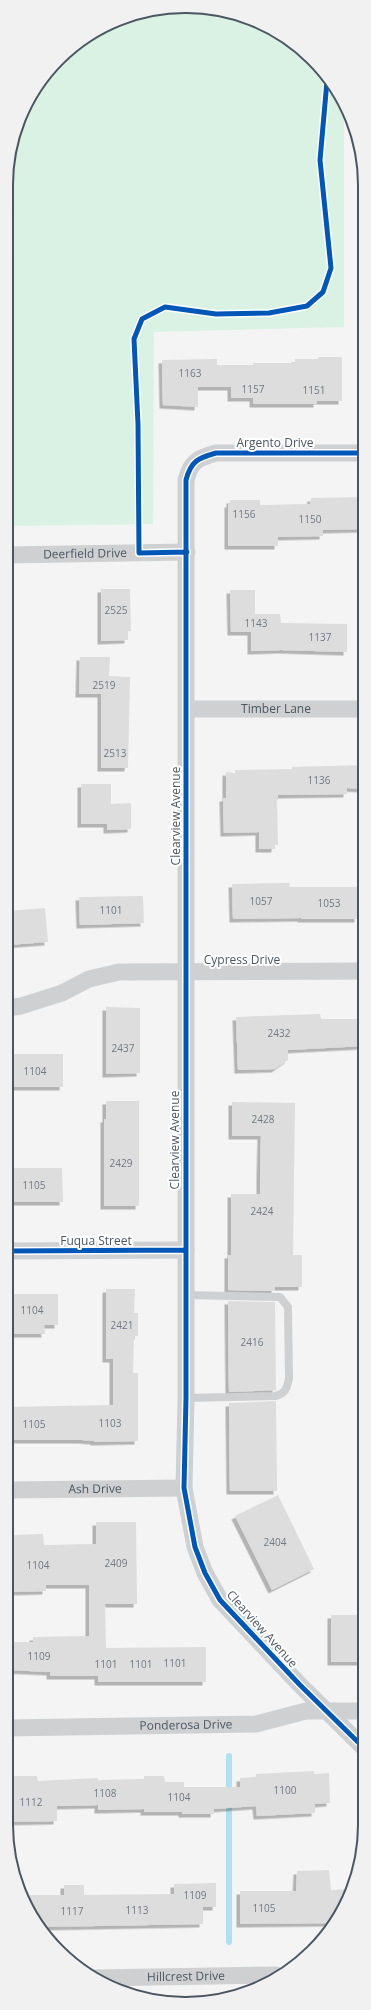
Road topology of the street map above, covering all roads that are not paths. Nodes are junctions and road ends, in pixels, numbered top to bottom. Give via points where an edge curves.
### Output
1 (358, 453) edge
2 (190, 467) joint
3 (186, 552) junction
4 (13, 555) edge
5 (187, 709) junction
6 (358, 709) edge
7 (185, 970) junction
8 (358, 971) edge
9 (13, 1007) edge
10 (186, 1250) junction
11 (13, 1251) edge
12 (185, 1296) junction
13 (186, 1398) junction
14 (184, 1488) junction
15 (13, 1490) edge
16 (327, 1711) junction
17 (358, 1711) edge
18 (13, 1728) edge
19 (358, 1742) edge
20 (268, 1976) edge
21 (107, 1978) edge

1 - 2 street, Argento Drive via 216,453 202,457
2 - 3 street, Clearview Avenue via 186,480
3 - 4 street, Deerfield Drive
3 - 5 street, Clearview Avenue
5 - 6 street, Timber Lane
5 - 7 street, Clearview Avenue
7 - 8 street, Cypress Drive
7 - 9 street, Cypress Drive via 119,972 89,978 62,993
7 - 10 street, Clearview Avenue
10 - 11 street, Fuqua Street
10 - 12 street, Clearview Avenue
12 - 13 street, Clearview Avenue
12 - 13 lane via 280,1297 288,1307 289,1378 287,1388 282,1394 274,1396
13 - 14 street, Clearview Avenue
14 - 15 street, Ash Drive
14 - 16 street, Clearview Avenue via 196,1547 205,1573 220,1600
16 - 17 street, Ponderosa Drive
16 - 18 street, Ponderosa Drive via 306,1711 256,1724
16 - 19 street, Clearview Avenue
20 - 21 street, Hillcrest Drive

